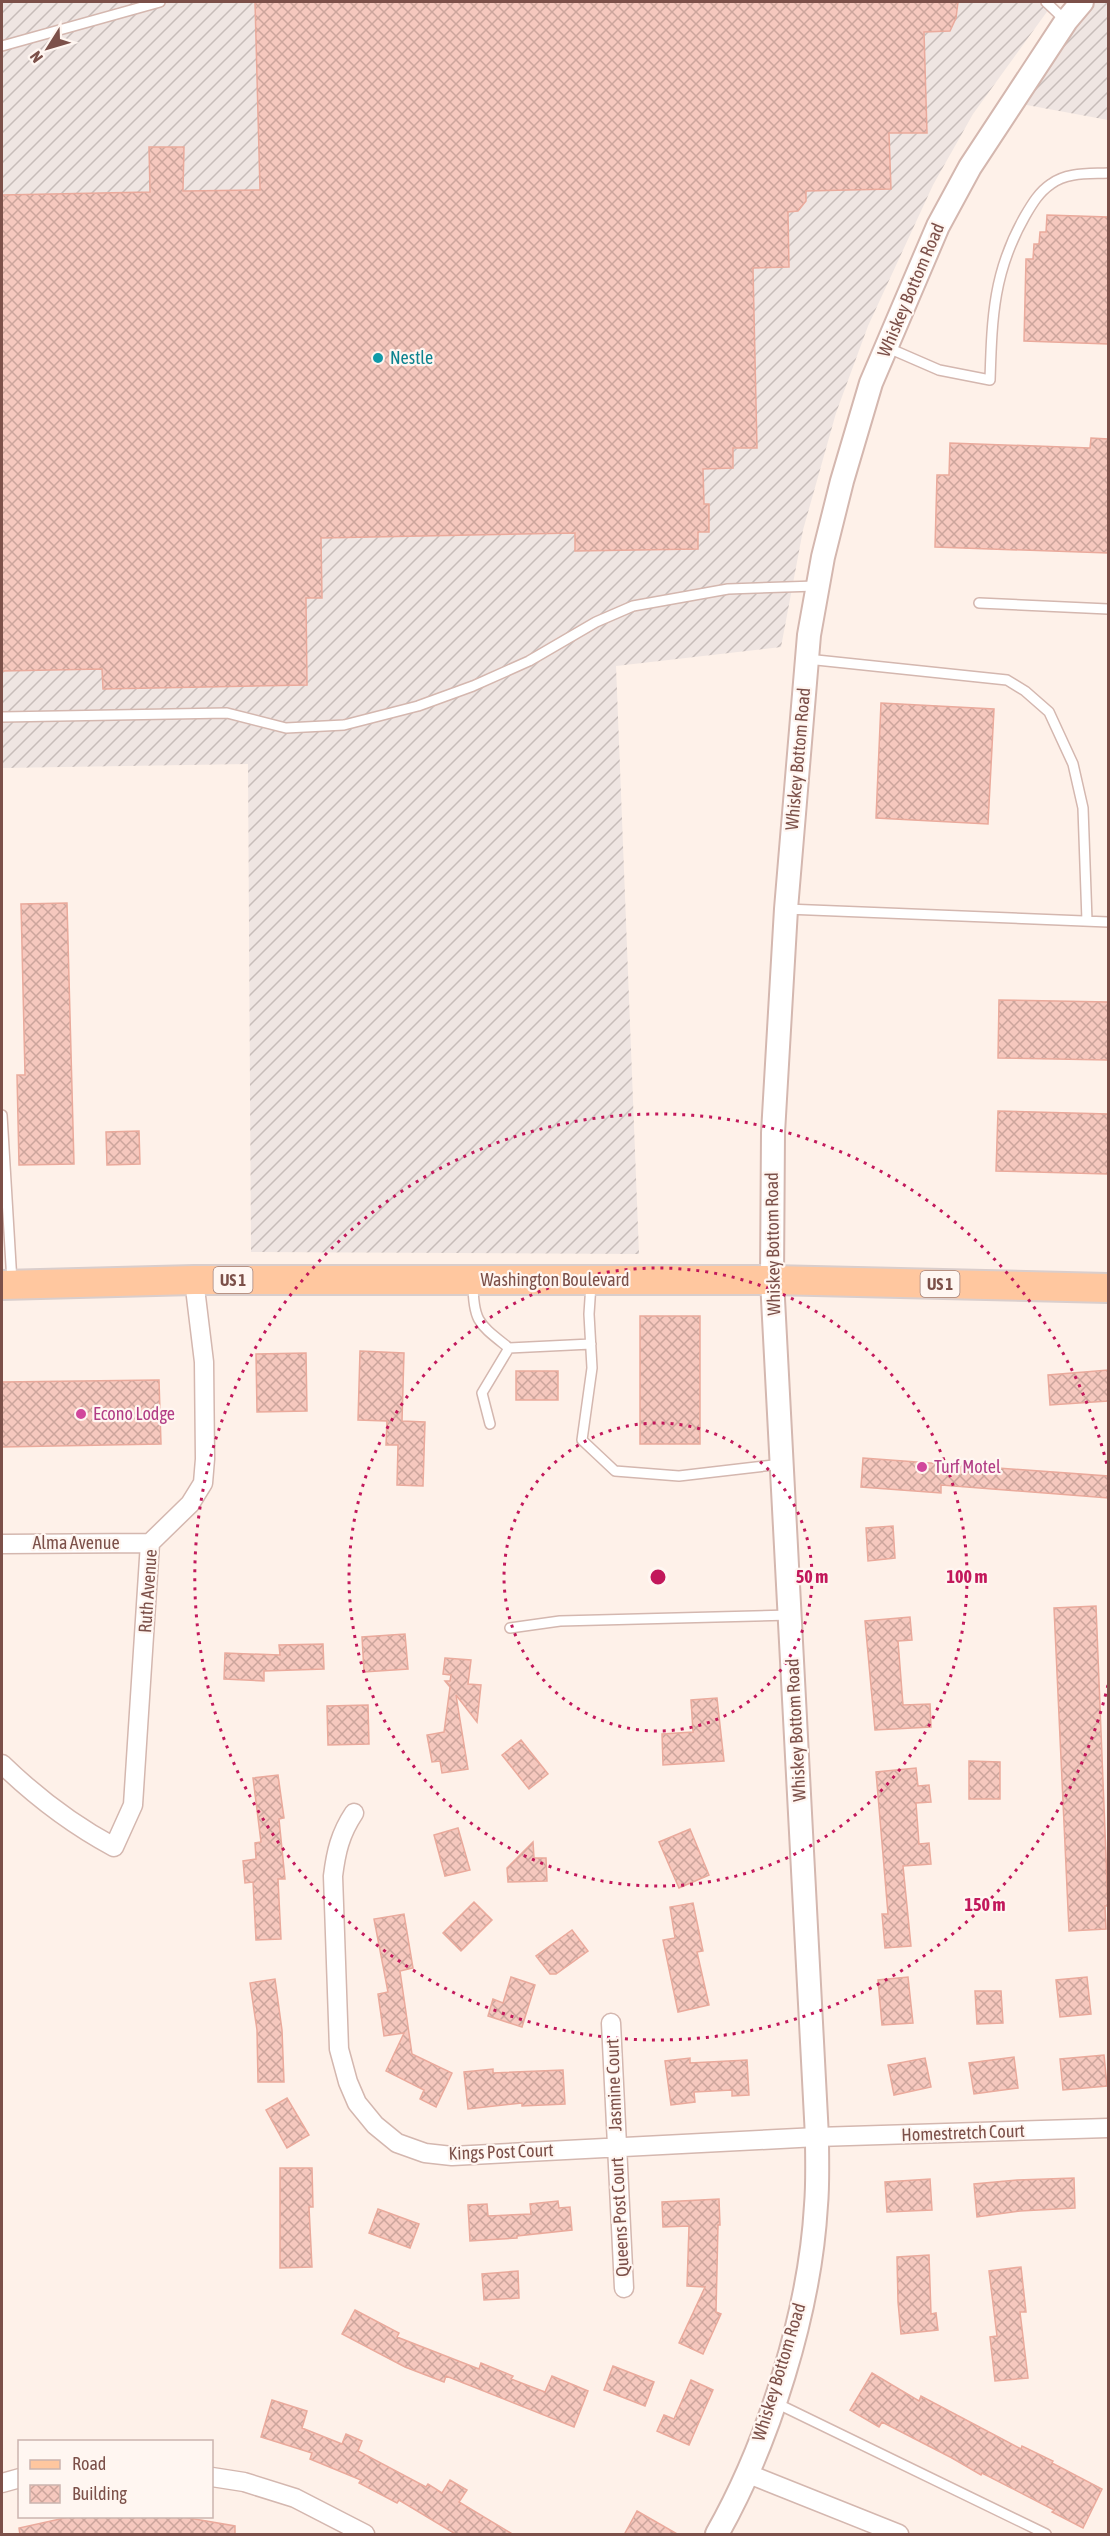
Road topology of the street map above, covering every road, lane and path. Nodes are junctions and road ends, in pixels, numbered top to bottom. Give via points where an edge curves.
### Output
1 (160, 2) edge
2 (1046, 2) edge
3 (1082, 2) edge
4 (1066, 21) junction
5 (2, 46) edge
6 (1108, 173) edge
7 (886, 347) junction
8 (818, 586) junction
9 (979, 603) dead end
10 (1108, 609) edge
11 (807, 658) junction
12 (2, 717) edge
13 (786, 909) junction
14 (1087, 921) junction
15 (1108, 922) edge
16 (2, 1114) edge
17 (194, 1280) junction
18 (473, 1280) junction
19 (591, 1280) junction
20 (772, 1280) junction
21 (7, 1285) edge
22 (1108, 1288) edge
23 (591, 1344) junction
24 (509, 1348) junction
25 (490, 1424) dead end
26 (782, 1464) junction
27 (150, 1543) junction
28 (2, 1544) edge
29 (789, 1615) junction
30 (510, 1628) dead end
31 (2, 1764) edge
32 (354, 1814) dead end
33 (611, 2023) dead end
34 (1108, 2128) edge
35 (817, 2137) junction
36 (616, 2146) junction
37 (624, 2288) dead end
38 (773, 2402) junction
39 (746, 2473) junction
40 (213, 2476) edge
41 (18, 2479) edge
42 (2, 2483) edge
43 (365, 2535) edge
44 (717, 2535) edge
45 (899, 2535) edge
46 (1046, 2535) edge

1 - 5 lane
2 - 4 lane
3 - 4 street, Whiskey Bottom Road
4 - 7 street, Whiskey Bottom Road via 970,167 943,216
6 - 7 lane via 1066,176 1051,183 1038,195 1021,223 1000,268 992,318 990,380 939,370
7 - 8 street, Whiskey Bottom Road via 871,383 842,481
8 - 11 street, Whiskey Bottom Road
8 - 12 lane via 728,589 633,606 596,622 529,662 473,686 344,725 286,728 227,713
9 - 10 lane
11 - 13 street, Whiskey Bottom Road
11 - 14 lane via 1007,681 1049,712 1073,764 1083,808
13 - 14 lane
13 - 20 street, Whiskey Bottom Road via 773,1133
14 - 15 lane
16 - 21 lane
17 - 18 main road, Washington Boulevard / US 1
17 - 21 main road, Washington Boulevard / US 1
17 - 27 street, Ruth Avenue via 204,1362 203,1483 190,1504
18 - 19 main road, Washington Boulevard / US 1
18 - 24 lane via 473,1310 485,1329
19 - 20 main road, Washington Boulevard / US 1
19 - 23 lane
20 - 22 main road, Washington Boulevard / US 1
20 - 26 street, Whiskey Bottom Road
23 - 24 lane
23 - 26 lane via 592,1368 582,1440 615,1470 679,1476
24 - 25 lane via 482,1393
26 - 29 street, Whiskey Bottom Road
27 - 28 street, Alma Avenue
27 - 31 street, Ruth Avenue via 133,1805 114,1847 86,1832
29 - 30 lane via 560,1621
29 - 35 street, Whiskey Bottom Road
32 - 36 street, Kings Post Court via 342,1830 333,1876 339,2049 357,2103 397,2143 426,2153 452,2156
33 - 36 street, Jasmine Court
34 - 35 street, Homestretch Court
35 - 36 street, Kings Post Court
35 - 38 street, Whiskey Bottom Road via 810,2260 796,2329
36 - 37 street, Queens Post Court
38 - 39 street, Whiskey Bottom Road
38 - 46 lane
39 - 44 street, Whiskey Bottom Road
39 - 45 street
40 - 43 street via 295,2498
41 - 42 street

